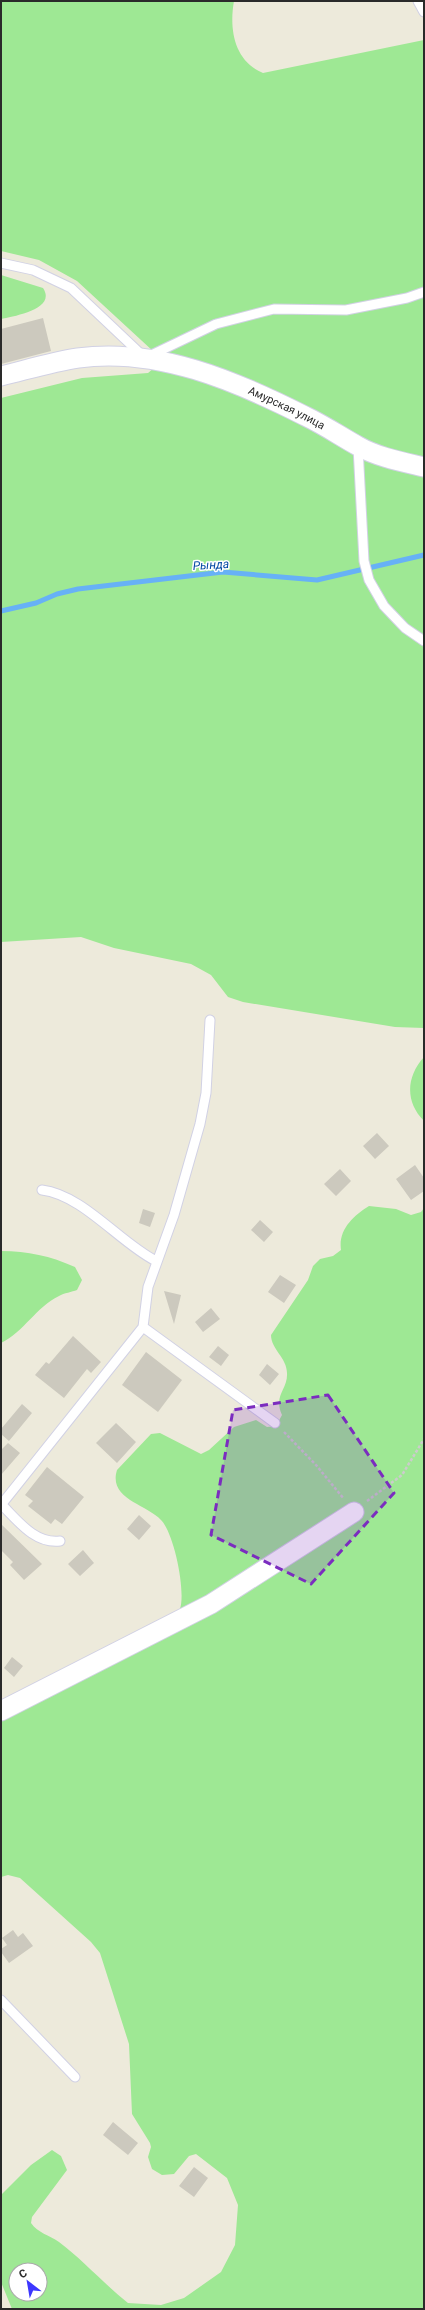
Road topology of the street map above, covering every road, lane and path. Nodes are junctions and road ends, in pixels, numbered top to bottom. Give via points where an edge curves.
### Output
1 (418, 1) edge
2 (424, 12) edge
3 (1, 263) edge
4 (424, 292) edge
5 (145, 358) junction
6 (1, 376) edge
7 (358, 447) junction
8 (424, 467) edge
9 (424, 641) edge
10 (210, 1020) dead end
11 (42, 1190) dead end
12 (156, 1262) junction
13 (143, 1327) junction
14 (275, 1423) joint
15 (424, 1439) edge
16 (1, 1505) edge
17 (354, 1512) junction
18 (60, 1541) dead end
19 (2, 1707) edge
20 (1, 2000) edge
21 (75, 2077) dead end

1 - 2 lane
3 - 5 lane via 34,270 71,288
4 - 5 lane via 407,298 346,310 274,309 216,324
5 - 6 street, Амурская улица via 77,358
5 - 7 street, Амурская улица via 228,379 342,435
7 - 8 street, Амурская улица via 400,462
7 - 9 lane via 364,561 369,580 384,606 405,628
10 - 12 lane via 206,1093 200,1124 174,1215
11 - 12 lane via 54,1191 64,1196 117,1233 141,1254
12 - 13 lane via 148,1287
13 - 14 lane
13 - 16 lane
14 - 17 path via 316,1465
15 - 17 path via 402,1475
16 - 18 lane via 41,1539
17 - 19 street via 211,1604
20 - 21 lane

